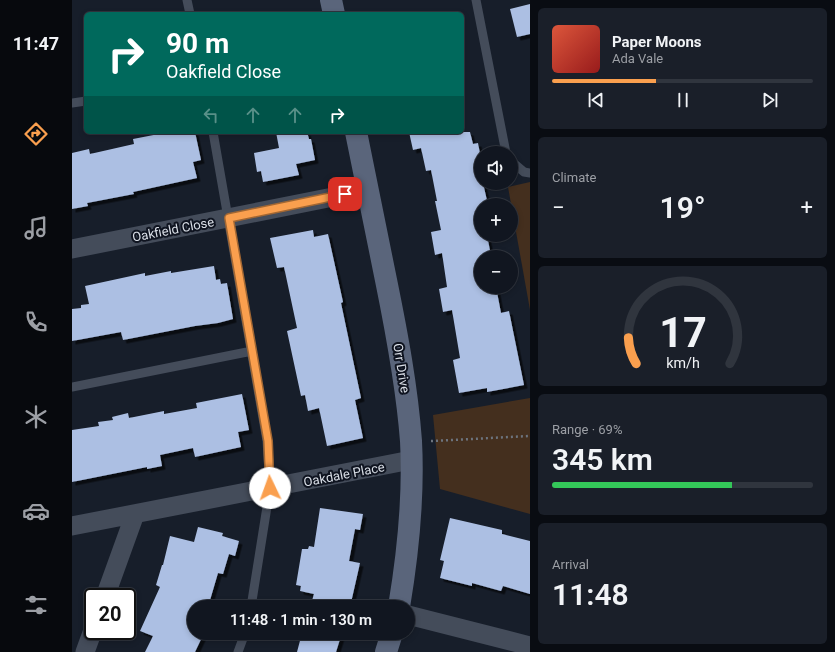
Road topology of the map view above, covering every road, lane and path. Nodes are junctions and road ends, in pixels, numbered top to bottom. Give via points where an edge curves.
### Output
1 (187, 0) edge
2 (331, 0) edge
3 (476, 0) edge
4 (190, 12) edge
5 (334, 12) edge
6 (84, 101) edge
7 (72, 103) edge
8 (213, 134) edge
9 (356, 134) edge
10 (505, 146) edge
11 (518, 167) edge
12 (530, 173) edge
13 (368, 190) junction
14 (229, 218) junction
15 (72, 249) edge
16 (252, 351) junction
17 (72, 387) edge
18 (530, 436) edge
19 (431, 441) dead end
20 (411, 460) junction
21 (270, 488) junction
22 (135, 514) junction
23 (72, 526) edge
24 (108, 588) edge
25 (252, 600) edge
26 (400, 600) edge
27 (415, 617) edge
28 (89, 640) edge
29 (242, 640) edge
30 (390, 640) edge
31 (530, 646) edge
32 (85, 652) edge
33 (238, 652) edge
34 (386, 652) edge

1 - 4 lane
2 - 5 street
3 - 10 lane
6 - 7 lane
8 - 14 lane
9 - 13 street, Orr Drive
11 - 12 lane
13 - 14 street, Oakfield Close
13 - 20 street, Orr Drive via 401,353
14 - 15 street, Oakfield Close
14 - 16 lane
16 - 17 lane
16 - 21 lane via 268,441
18 - 19 path
20 - 21 street, Oakdale Place
20 - 26 street, Orr Drive via 409,520
21 - 22 street, Oakdale Place
21 - 25 lane
22 - 23 street, Oakdale Place
22 - 24 street
27 - 31 street
28 - 32 street
29 - 33 lane
30 - 34 street

